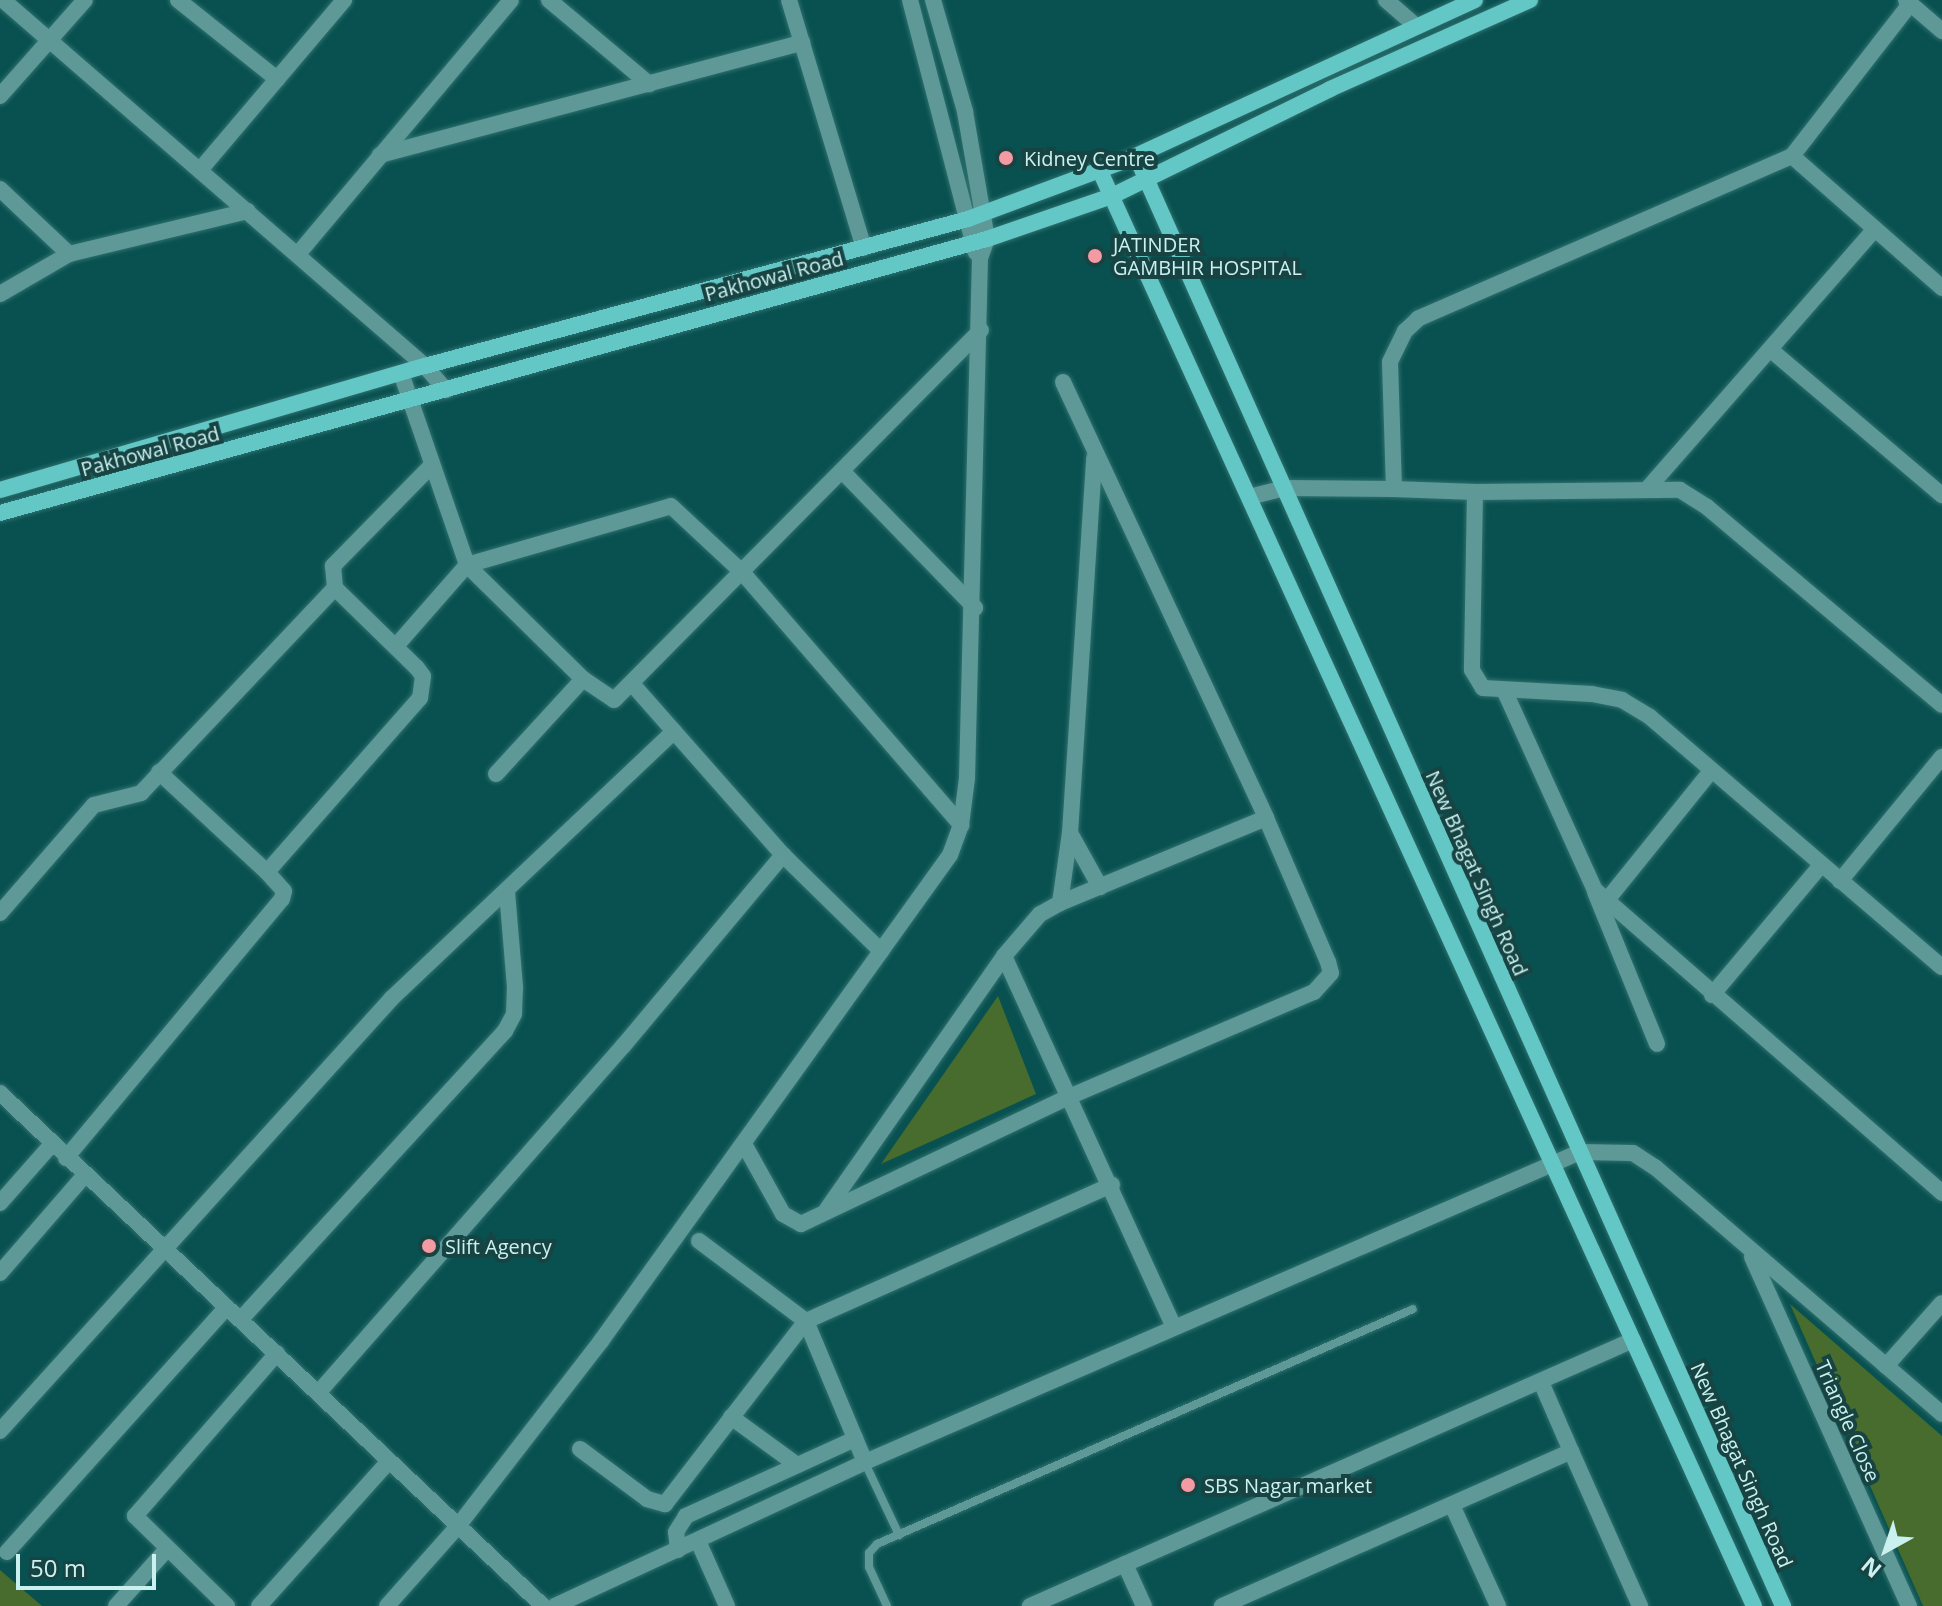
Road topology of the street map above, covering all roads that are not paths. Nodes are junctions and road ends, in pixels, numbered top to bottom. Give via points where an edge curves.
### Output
1 (3, 0) edge
2 (85, 0) edge
3 (178, 0) edge
4 (344, 0) edge
5 (511, 0) edge
6 (549, 0) edge
7 (789, 0) edge
8 (910, 0) edge
9 (933, 0) edge
10 (1386, 0) edge
11 (1475, 0) edge
12 (1530, 0) edge
13 (1908, 2) edge
14 (1416, 26) junction
15 (1942, 31) edge
16 (49, 39) junction
17 (802, 43) junction
18 (277, 79) junction
19 (649, 84) junction
20 (0, 96) edge
21 (380, 155) junction
22 (1136, 156) junction
23 (1792, 156) junction
24 (200, 170) junction
25 (1100, 171) junction
26 (1145, 181) junction
27 (0, 189) edge
28 (1112, 196) junction
29 (248, 211) junction
30 (985, 212) junction
31 (968, 219) junction
32 (1875, 229) junction
33 (979, 247) junction
34 (864, 248) junction
35 (69, 254) junction
36 (298, 254) junction
37 (1942, 288) edge
38 (0, 294) edge
39 (981, 330) junction
40 (1772, 351) junction
41 (425, 366) junction
42 (401, 373) junction
43 (1063, 382) dead end
44 (446, 390) junction
45 (411, 400) junction
46 (1094, 456) junction
47 (432, 465) junction
48 (842, 471) junction
49 (1649, 487) junction
50 (1284, 488) junction
51 (1394, 489) junction
52 (0, 490) edge
53 (1475, 492) junction
54 (1942, 495) edge
55 (1249, 497) junction
56 (0, 513) edge
57 (467, 565) junction
58 (742, 572) junction
59 (335, 588) junction
60 (975, 608) junction
61 (396, 646) junction
62 (583, 679) junction
63 (633, 685) junction
64 (1505, 692) junction
65 (1942, 705) edge
66 (674, 731) junction
67 (1942, 757) edge
68 (1711, 771) junction
69 (159, 772) junction
70 (496, 774) dead end
71 (1266, 818) junction
72 (961, 825) junction
73 (1070, 833) junction
74 (783, 855) junction
75 (1821, 865) junction
76 (267, 872) junction
77 (1840, 881) junction
78 (1100, 887) junction
79 (507, 891) junction
80 (1601, 895) junction
81 (1060, 903) junction
82 (0, 913) edge
83 (881, 951) junction
84 (1004, 956) junction
85 (1942, 967) edge
86 (1712, 995) junction
87 (1657, 1044) dead end
88 (1071, 1096) junction
89 (2, 1100) edge
90 (52, 1144) junction
91 (744, 1144) junction
92 (1580, 1152) junction
93 (66, 1158) junction
94 (1553, 1163) junction
95 (85, 1175) junction
96 (1112, 1185) junction
97 (1942, 1193) edge
98 (0, 1203) edge
99 (826, 1210) junction
100 (699, 1241) dead end
101 (164, 1250) junction
102 (1750, 1251) junction
103 (0, 1273) edge
104 (1942, 1303) edge
105 (227, 1307) junction
106 (1413, 1309) dead end
107 (241, 1319) junction
108 (806, 1321) junction
109 (1173, 1325) junction
110 (1658, 1327) junction
111 (1633, 1340) junction
112 (277, 1353) junction
113 (1886, 1366) junction
114 (1541, 1382) junction
115 (319, 1392) junction
116 (1942, 1414) edge
117 (731, 1417) junction
118 (0, 1431) edge
119 (855, 1439) junction
120 (580, 1449) dead end
121 (1571, 1451) junction
122 (389, 1461) junction
123 (865, 1462) junction
124 (797, 1465) junction
125 (1452, 1505) junction
126 (458, 1526) junction
127 (899, 1535) junction
128 (698, 1541) junction
129 (167, 1549) junction
130 (678, 1550) junction
131 (7, 1552) dead end
132 (1125, 1564) junction
133 (116, 1606) edge
134 (227, 1606) edge
135 (259, 1606) edge
136 (387, 1606) edge
137 (543, 1606) edge
138 (555, 1606) edge
139 (727, 1606) edge
140 (887, 1606) edge
141 (1030, 1606) edge
142 (1144, 1606) edge
143 (1222, 1606) edge
144 (1498, 1606) edge
145 (1640, 1606) edge
146 (1754, 1606) edge
147 (1783, 1606) edge
148 (1909, 1606) edge

1 - 16 street
2 - 16 street
3 - 18 street
4 - 18 street
5 - 21 street
6 - 19 street
7 - 17 street
8 - 31 street
9 - 30 street via 965,111
10 - 14 street
11 - 14 street, Pakhowal Road
12 - 26 street, Pakhowal Road via 1330,89
13 - 15 street
13 - 23 street
14 - 22 street, Pakhowal Road
16 - 20 street
16 - 24 street
17 - 19 street
17 - 34 street
18 - 24 street
19 - 21 street
21 - 36 street
22 - 25 street, Pakhowal Road
22 - 26 street, New Bhagat Singh Road
23 - 32 street
23 - 51 street via 1418,319 1394,345 1390,362
24 - 29 street
25 - 28 street
25 - 30 street, Pakhowal Road
26 - 28 street, Pakhowal Road
26 - 50 street, New Bhagat Singh Road
27 - 35 street
28 - 33 street, Pakhowal Road
28 - 55 street
29 - 35 street
29 - 36 street
30 - 31 street, Pakhowal Road
30 - 33 street
31 - 33 street
31 - 34 street, Pakhowal Road
32 - 37 street
32 - 40 street
33 - 39 street
33 - 44 street, Pakhowal Road
34 - 41 street, Pakhowal Road
35 - 38 street
36 - 41 street
39 - 48 street
39 - 60 street
40 - 49 street
40 - 54 street
41 - 42 street, Pakhowal Road
41 - 44 street
42 - 45 street
42 - 52 street, Pakhowal Road
43 - 46 street
44 - 45 street, Pakhowal Road
45 - 47 street
45 - 56 street, Pakhowal Road
46 - 71 street
46 - 73 street
47 - 57 street
47 - 59 street via 333,566
48 - 58 street
48 - 60 street
49 - 53 street
49 - 65 street via 1680,490 1707,507
50 - 51 street
50 - 55 street
50 - 92 street, New Bhagat Singh Road
51 - 53 street
53 - 64 street via 1472,670 1483,688
55 - 94 street
57 - 58 street via 671,506
57 - 61 street
57 - 62 street
58 - 63 street
58 - 72 street
59 - 61 street
59 - 69 street
60 - 72 street
61 - 76 street via 423,676 420,698
62 - 63 street via 614,700
62 - 70 street
63 - 66 street
64 - 68 street via 1622,700 1650,717
64 - 80 street
66 - 74 street
66 - 79 street
67 - 77 street
68 - 75 street
68 - 80 street
69 - 76 street
69 - 82 street via 132,798 94,805
71 - 78 street
71 - 88 street via 1328,962 1325,983
72 - 83 street via 927,893
73 - 78 street
73 - 81 street
74 - 83 street
74 - 115 street
75 - 77 street
75 - 86 street
76 - 93 street via 284,891 282,899
77 - 85 street
78 - 81 street
79 - 101 street via 392,998
79 - 107 street via 515,987 514,1014 505,1031
80 - 86 street
80 - 87 street
81 - 84 street via 1040,914
83 - 91 street
84 - 88 street
84 - 99 street
86 - 97 street
88 - 96 street
88 - 99 street
89 - 90 street
90 - 93 street
90 - 98 street
91 - 99 street via 792,1222 801,1224
91 - 126 street
92 - 94 street
92 - 102 street, Triangle Close via 1633,1153
92 - 110 street, New Bhagat Singh Road
93 - 95 street
94 - 109 street
94 - 111 street
95 - 101 street
95 - 103 street
96 - 108 street
96 - 109 street
100 - 108 street
101 - 105 street
101 - 118 street
102 - 113 street, Triangle Close
102 - 148 street, Triangle Close
104 - 113 street
105 - 107 street
105 - 131 street
106 - 127 lane
107 - 112 street
108 - 117 street
108 - 119 street
109 - 123 street
110 - 111 street
110 - 147 street, New Bhagat Singh Road
111 - 114 street
111 - 146 street
112 - 115 street
112 - 129 street via 138,1509 137,1523
113 - 116 street, Triangle Close
114 - 121 street
114 - 132 street
115 - 122 street
117 - 120 street via 665,1504 647,1499
117 - 124 street
119 - 123 street
119 - 124 street
121 - 125 street
121 - 145 street
122 - 126 street
122 - 135 street
123 - 127 lane
123 - 128 street
124 - 130 street via 686,1516 676,1532
125 - 143 street
125 - 144 street
126 - 136 street
126 - 137 street
127 - 140 lane via 869,1553 869,1567
128 - 130 street
128 - 139 street
129 - 133 street
129 - 134 street
130 - 138 street
132 - 141 street
132 - 142 street

